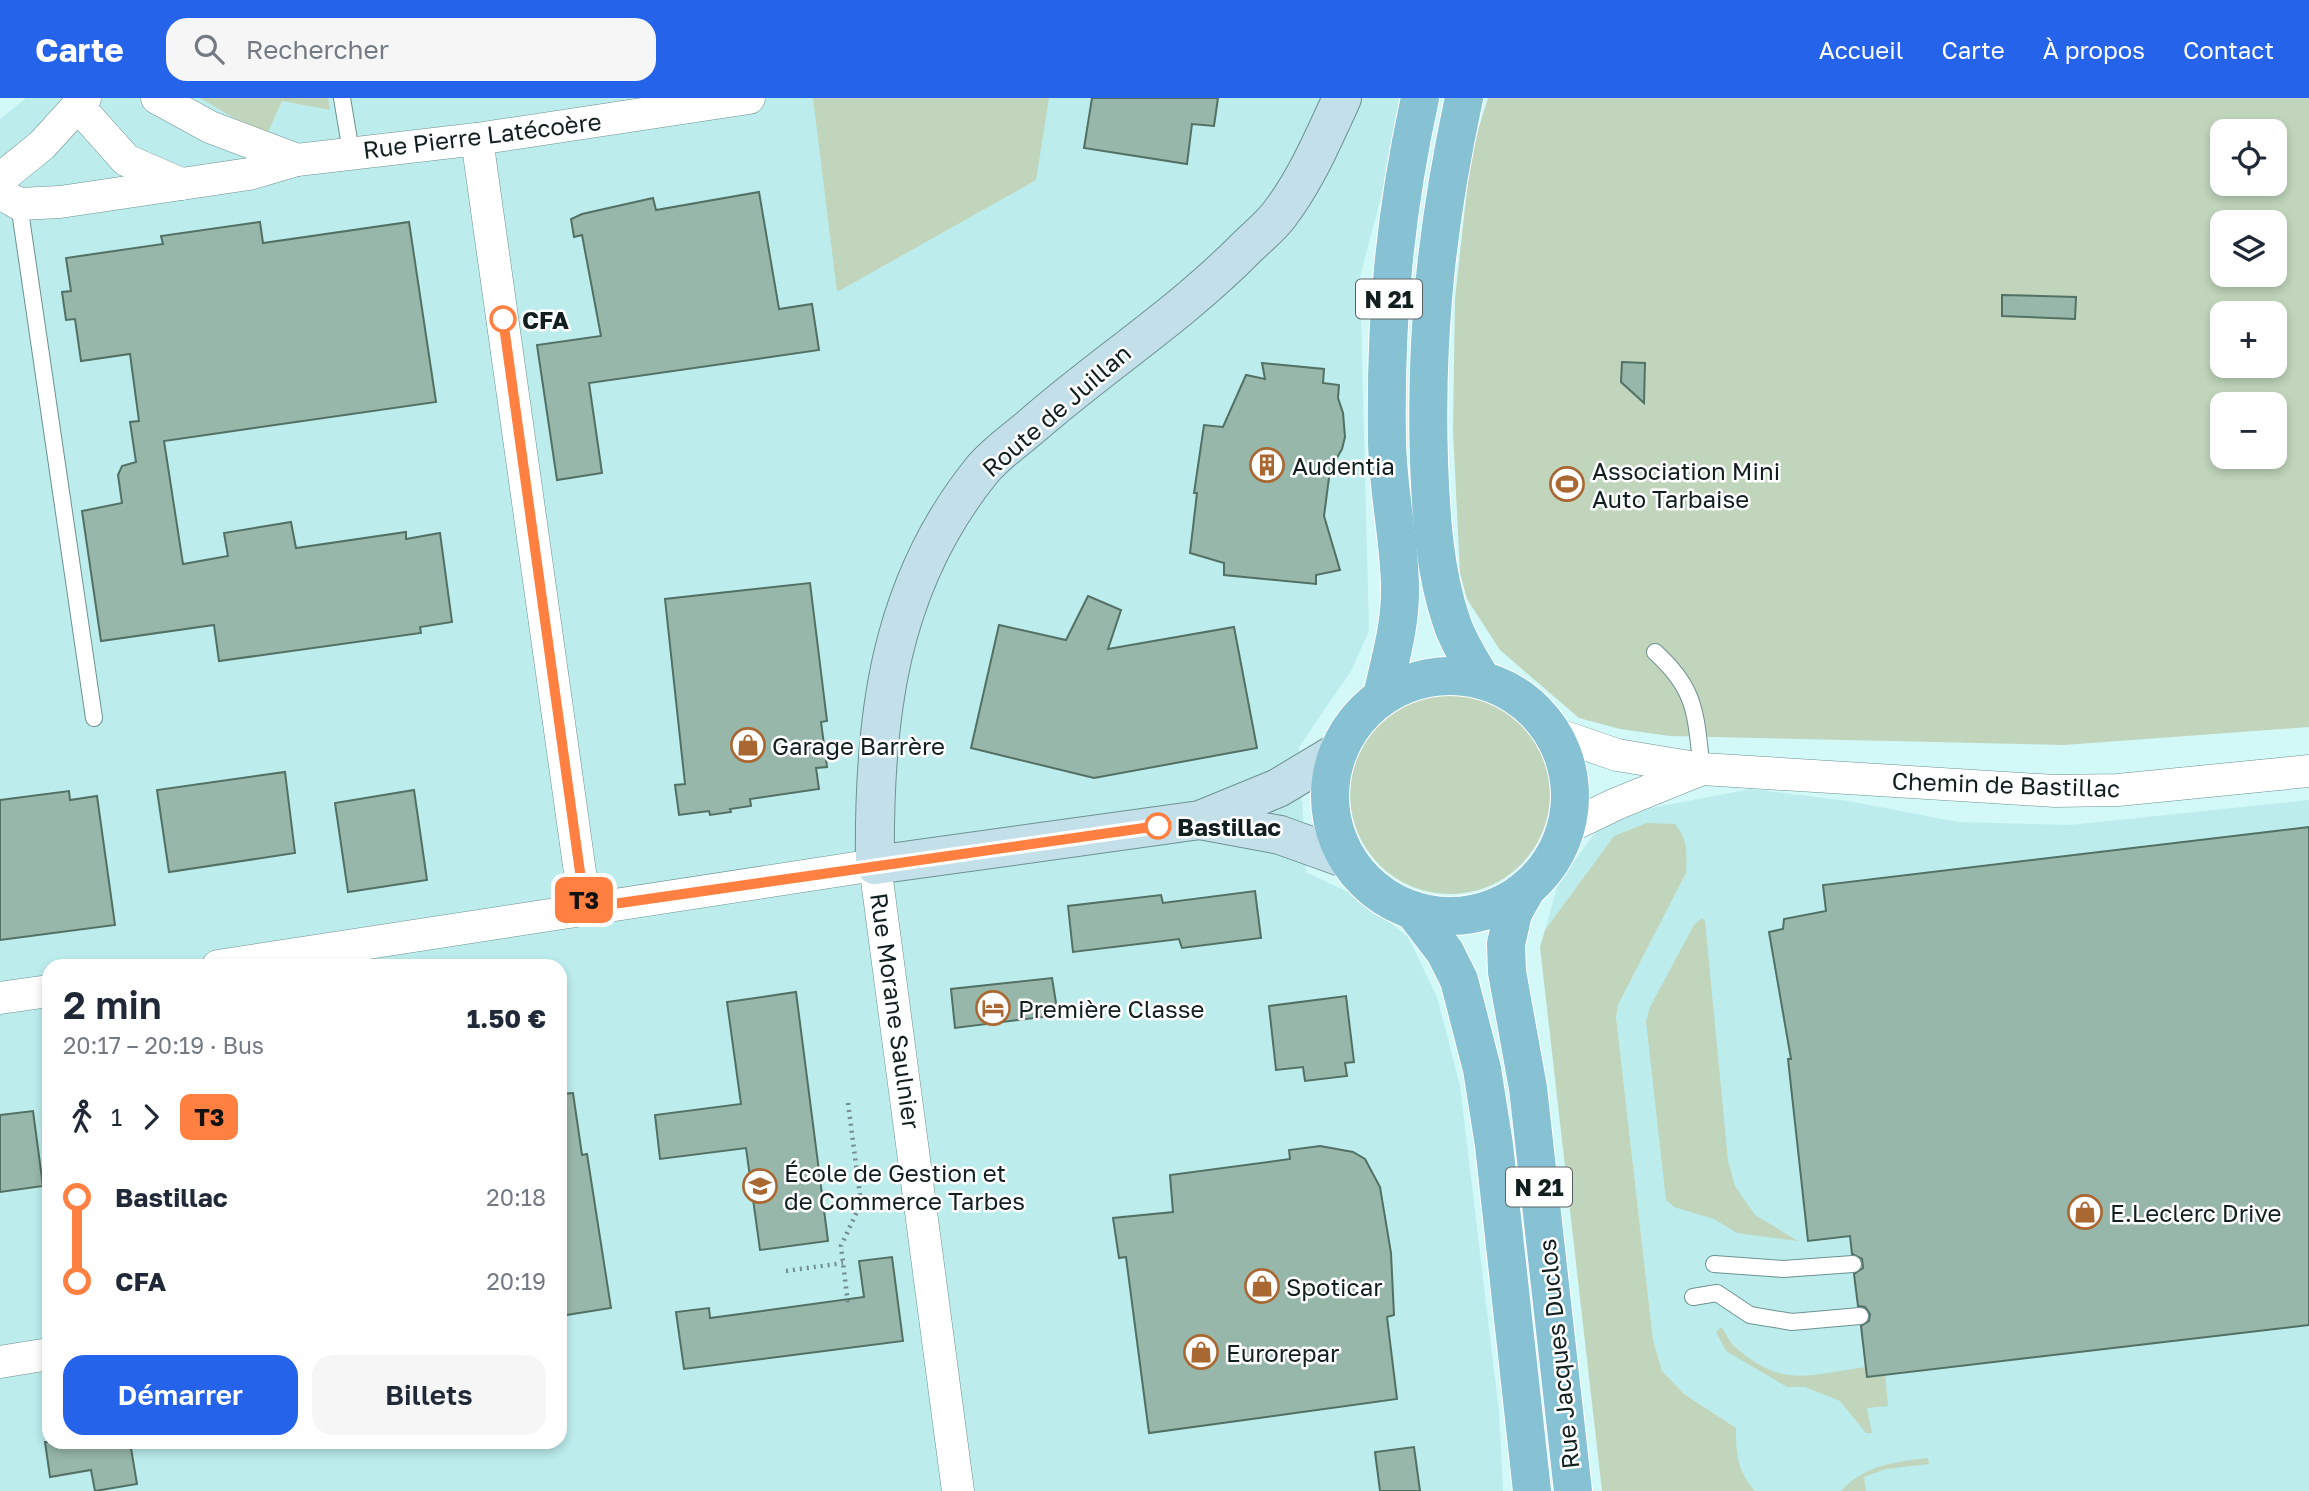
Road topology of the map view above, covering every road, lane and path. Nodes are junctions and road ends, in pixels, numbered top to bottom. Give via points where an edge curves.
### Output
1 (157, 98) edge
2 (342, 98) edge
3 (749, 98) edge
4 (1342, 98) edge
5 (1420, 98) edge
6 (1464, 98) edge
7 (81, 102) edge
8 (477, 139) junction
9 (351, 152) junction
10 (297, 160) junction
11 (0, 179) edge
12 (181, 184) junction
13 (10, 198) edge
14 (1655, 652) dead end
15 (1481, 679) junction
16 (1382, 696) junction
17 (94, 718) dead end
18 (1553, 733) junction
19 (1338, 752) junction
20 (1702, 769) junction
21 (2309, 771) edge
22 (1200, 820) junction
23 (1566, 828) junction
24 (1348, 859) junction
25 (875, 865) junction
26 (1527, 888) junction
27 (585, 908) junction
28 (1413, 911) junction
29 (344, 957) edge
30 (316, 959) edge
31 (42, 992) edge
32 (0, 998) edge
33 (848, 1103) dead end
34 (843, 1264) junction
35 (1714, 1264) dead end
36 (1853, 1264) dead end
37 (786, 1271) dead end
38 (1693, 1297) dead end
39 (848, 1304) dead end
40 (1860, 1316) dead end
41 (42, 1355) edge
42 (0, 1362) edge
43 (958, 1491) edge
44 (1532, 1491) edge
45 (1573, 1491) edge

1 - 10 street, Rue Pierre Latécoère via 210,127
2 - 9 lane
3 - 8 street, Rue Pierre Latécoère
4 - 25 street, Route de Juillan via 1312,162 1279,215 1213,281 1067,395 984,468 946,519 918,573 883,693 874,803
5 - 16 main road, N 21 via 1389,283 1387,447 1400,588 1396,637
6 - 15 main road, N 21 via 1444,189 1431,293 1428,427 1440,582 1452,625
7 - 11 street via 42,145
7 - 12 street via 126,160
8 - 9 street, Rue Pierre Latécoère
8 - 27 street
9 - 10 street, Rue Pierre Latécoère
10 - 12 street, Rue Pierre Latécoère via 249,174
12 - 13 street, Rue Pierre Latécoère via 60,202
13 - 17 lane
14 - 20 lane via 1677,672 1692,698
15 - 16 main road via 1447,675 1413,681
15 - 18 main road via 1510,690
16 - 19 main road via 1356,721
18 - 20 street, Chemin de Bastillac via 1617,755
18 - 23 main road via 1566,763 1571,796
19 - 22 street via 1278,788
19 - 24 main road via 1330,788 1333,825
20 - 21 street, Chemin de Bastillac via 2055,790 2118,790
20 - 23 street, Chemin de Bastillac
22 - 24 street via 1280,835
22 - 25 street
23 - 26 main road via 1551,861
24 - 28 main road via 1387,899
25 - 27 street
25 - 43 street, Rue Morane Saulnier
26 - 28 main road via 1502,905 1473,914
26 - 45 main road, Rue Jacques Duclos / N 21 via 1513,913 1506,944 1507,972 1528,1088
27 - 29 street
28 - 44 main road, Rue Jacques Duclos / N 21 via 1445,952 1459,980 1482,1069
29 - 30 street
31 - 32 street
33 - 34 path via 861,1203 841,1246
34 - 37 path
34 - 39 path
35 - 36 lane via 1783,1269
38 - 40 lane via 1717,1293 1750,1315 1792,1322
41 - 42 street

